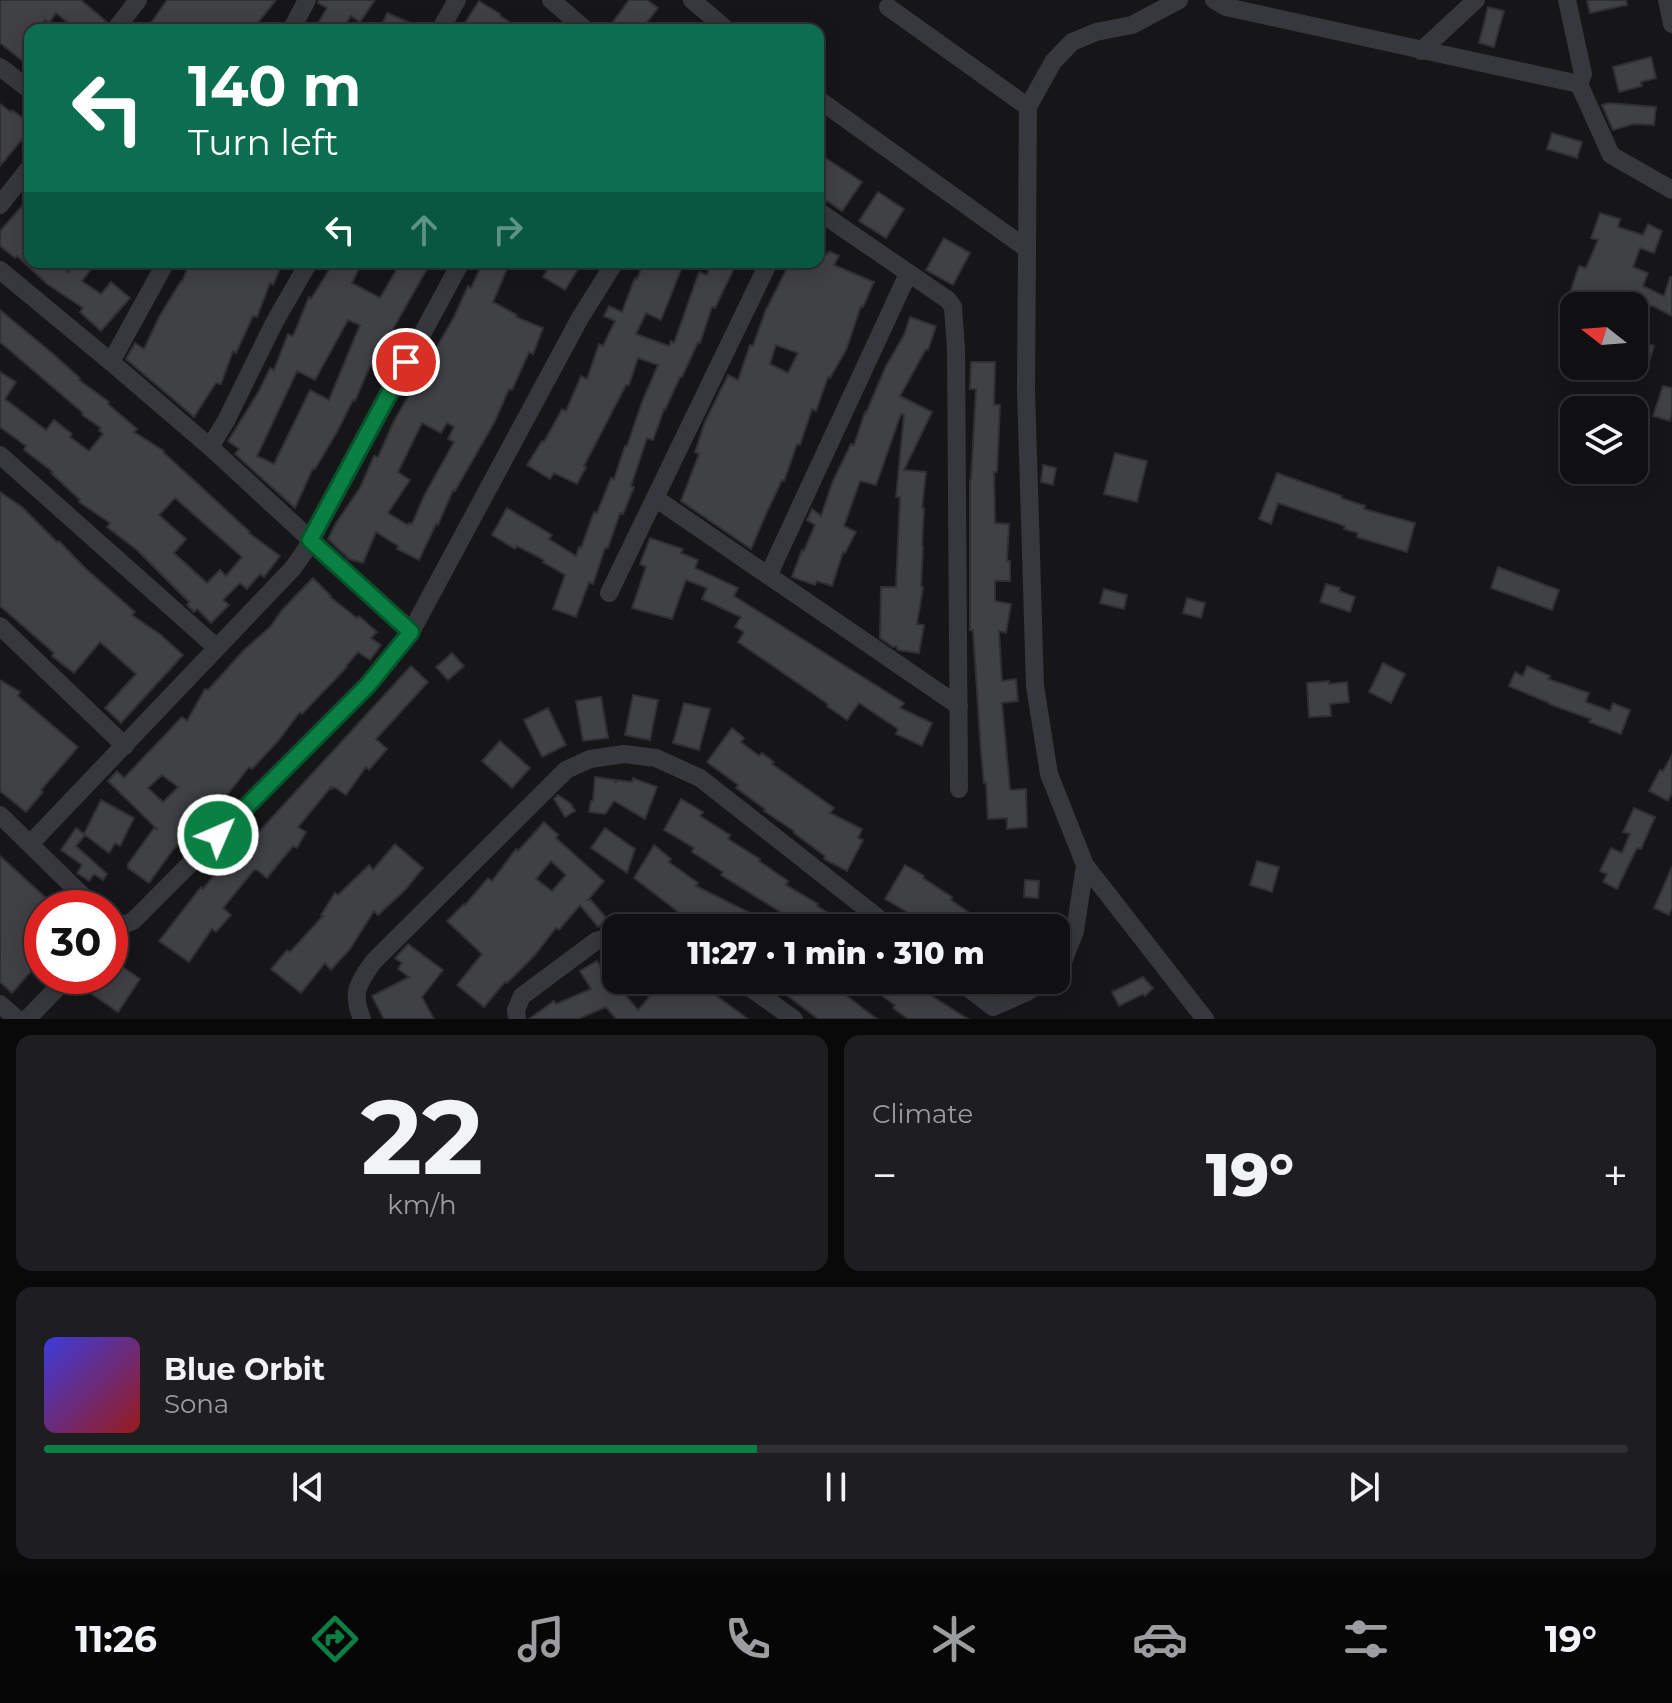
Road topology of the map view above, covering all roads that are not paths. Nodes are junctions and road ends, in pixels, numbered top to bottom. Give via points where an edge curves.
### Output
1 (307, 0) edge
2 (457, 0) edge
3 (551, 0) edge
4 (692, 0) edge
5 (1179, 0) edge
6 (1214, 0) edge
7 (1476, 0) edge
8 (1567, 0) edge
9 (1667, 0) edge
10 (136, 1) edge
11 (888, 7) dead end
12 (119, 24) edge
13 (294, 24) edge
14 (443, 24) edge
15 (579, 24) edge
16 (720, 24) edge
17 (1672, 24) edge
18 (1421, 51) junction
19 (0, 67) edge
20 (1579, 84) junction
21 (24, 85) edge
22 (824, 103) edge
23 (1028, 107) junction
24 (24, 175) edge
25 (1672, 190) edge
26 (0, 205) edge
27 (824, 215) edge
28 (1027, 249) junction
29 (163, 268) edge
30 (306, 268) edge
31 (458, 268) edge
32 (611, 268) edge
33 (766, 268) edge
34 (0, 270) edge
35 (908, 274) junction
36 (111, 362) junction
37 (210, 447) junction
38 (0, 455) edge
39 (655, 498) junction
40 (310, 540) junction
41 (769, 574) junction
42 (609, 593) dead end
43 (0, 626) edge
44 (411, 632) junction
45 (217, 648) junction
46 (959, 706) junction
47 (125, 746) junction
48 (959, 789) dead end
49 (0, 815) edge
50 (30, 844) junction
51 (1085, 865) junction
52 (77, 890) edge
53 (873, 914) edge
54 (128, 923) edge
55 (602, 940) edge
56 (1070, 944) edge
57 (51, 994) edge
58 (759, 994) edge
59 (973, 994) edge
60 (1023, 994) edge
61 (0, 1004) edge
62 (993, 1013) edge
63 (17, 1019) edge
64 (27, 1019) edge
65 (362, 1019) edge
66 (517, 1019) edge
67 (794, 1019) edge
68 (1205, 1019) edge

1 - 13 street
2 - 14 street
3 - 15 street
4 - 16 street
5 - 23 street via 1132,25 1072,42 1053,62
6 - 18 street
7 - 18 street
8 - 20 street via 1583,74
9 - 17 street
10 - 12 street
11 - 23 street
18 - 20 street
19 - 21 street
20 - 25 street via 1611,155
22 - 28 street
23 - 28 street
24 - 26 street
27 - 35 street
28 - 51 street via 1035,686 1049,774
29 - 36 street
30 - 37 street
31 - 40 street
32 - 44 street
33 - 39 street
34 - 36 street
35 - 41 street
35 - 46 street via 948,300 955,317
36 - 37 street
37 - 40 street
38 - 45 street
39 - 41 street
39 - 42 street
40 - 44 street
40 - 45 street via 293,568
41 - 46 street
43 - 47 street
44 - 54 street via 368,685
45 - 47 street
46 - 48 street
47 - 50 street
49 - 50 street
50 - 52 street
51 - 56 street
51 - 68 street
53 - 65 street via 700,778 656,758 624,754 590,759 566,770 373,962 358,986 356,1003
55 - 66 street via 522,996
57 - 64 street
58 - 67 street
59 - 62 street
60 - 62 street
61 - 63 street

